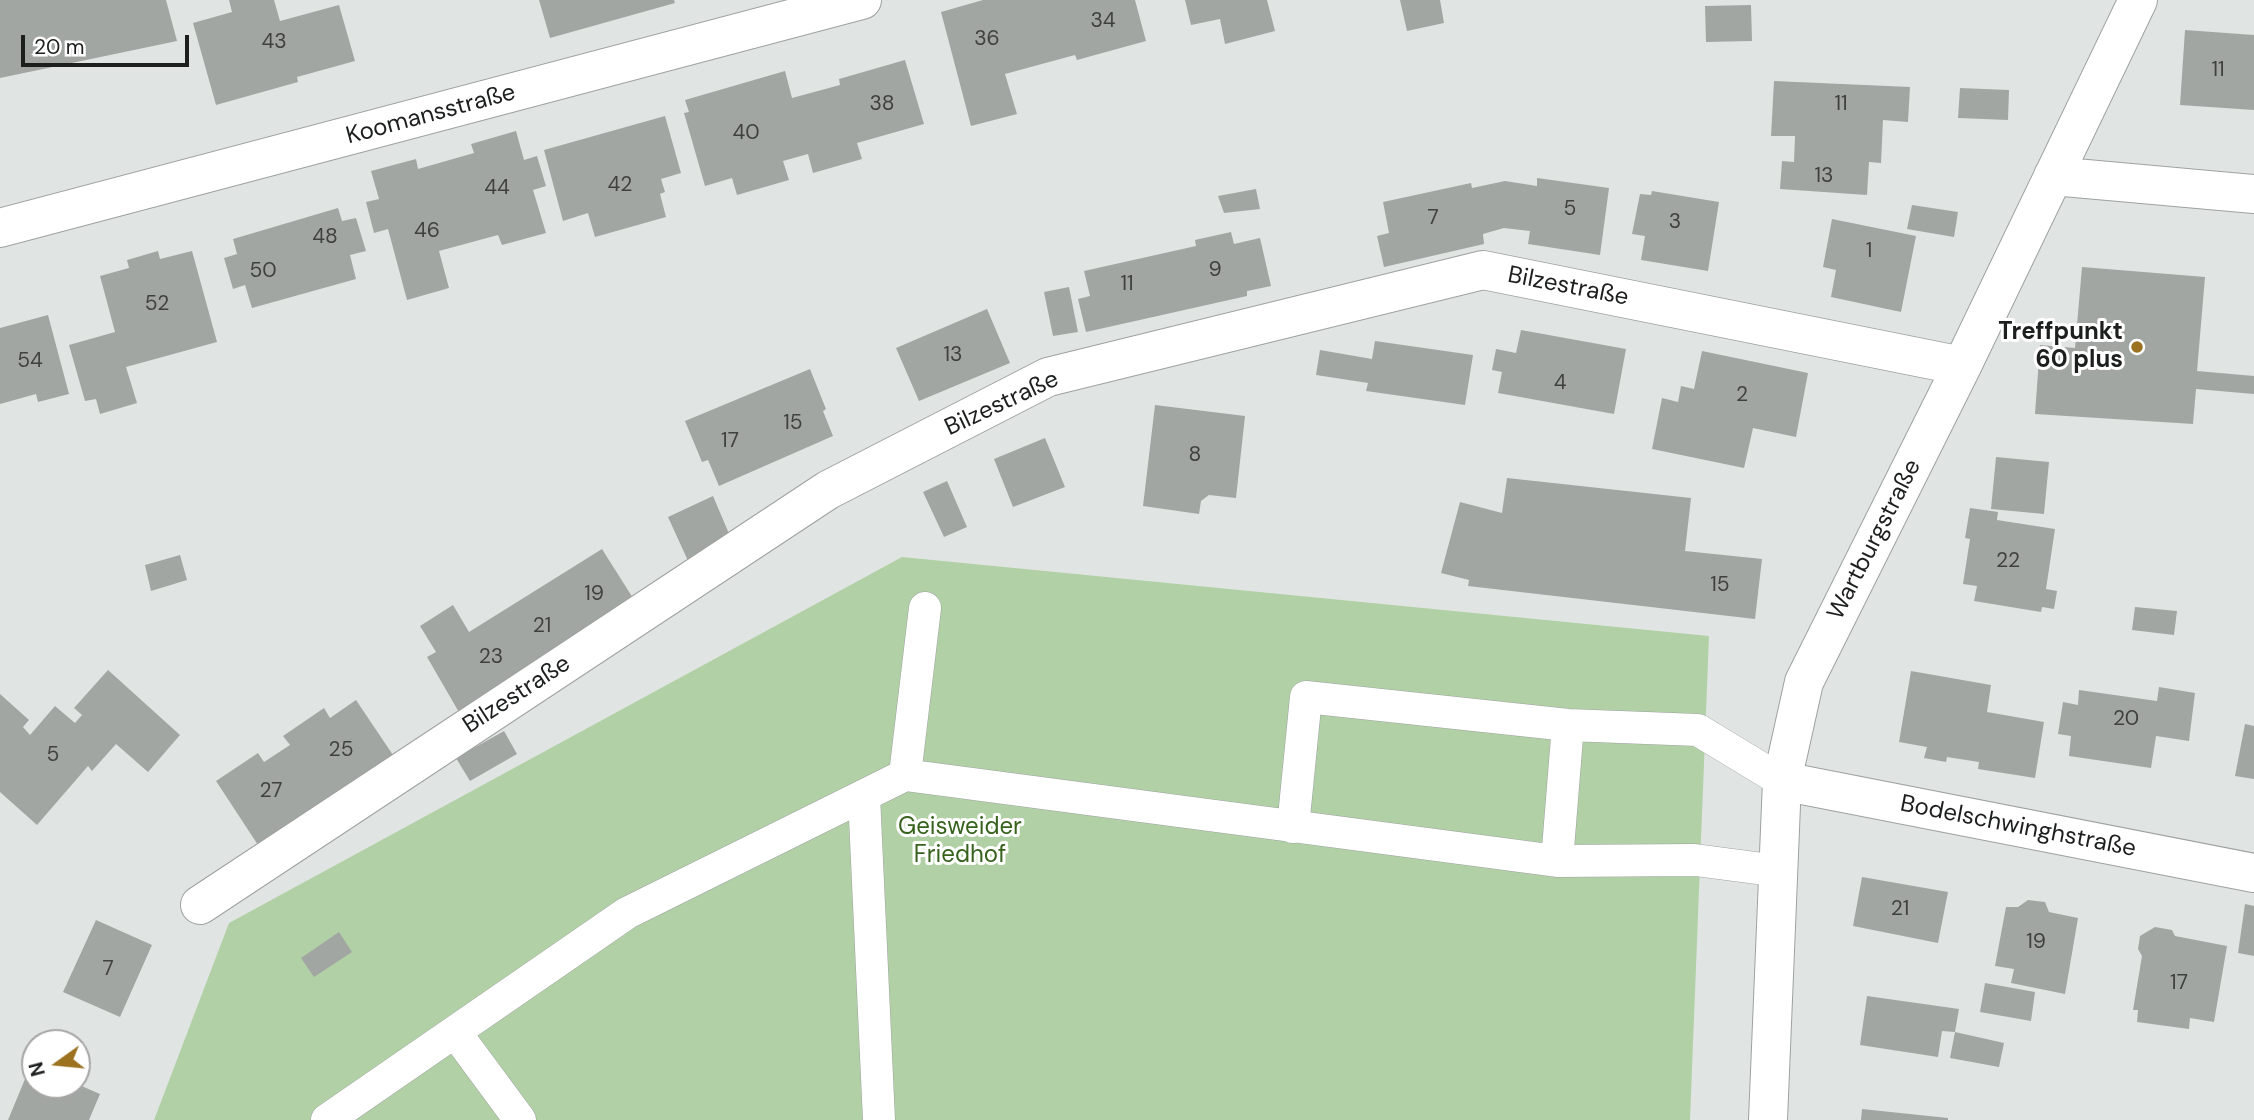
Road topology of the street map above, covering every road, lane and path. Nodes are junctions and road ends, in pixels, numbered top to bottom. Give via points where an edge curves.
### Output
1 (862, 0) edge
2 (2137, 0) edge
3 (2053, 176) junction
4 (2254, 194) edge
5 (0, 228) edge
6 (1962, 366) junction
7 (925, 608) dead end
8 (1568, 725) junction
9 (905, 775) junction
10 (1782, 781) junction
11 (864, 796) junction
12 (1293, 827) junction
13 (1557, 861) junction
14 (1779, 871) junction
15 (2254, 873) edge
16 (200, 905) dead end
17 (455, 1032) junction
18 (327, 1120) edge
19 (520, 1120) edge
20 (879, 1120) edge
21 (1768, 1120) edge

1 - 5 street, Koomansstraße
2 - 3 street, Wartburgstraße
3 - 4 street
3 - 6 street, Wartburgstraße
6 - 10 street, Wartburgstraße via 1804,682
6 - 16 street, Bilzestraße via 1483,270 1048,377 828,490
7 - 9 lane
8 - 10 lane via 1698,730
8 - 12 lane via 1306,697
8 - 13 lane
9 - 11 lane
9 - 12 lane
10 - 14 street, Wartburgstraße
10 - 15 street, Bodelschwinghstraße
11 - 17 lane via 627,913
11 - 20 lane
12 - 13 lane
13 - 14 lane via 1695,860
14 - 21 street, Wartburgstraße
17 - 18 lane
17 - 19 lane

